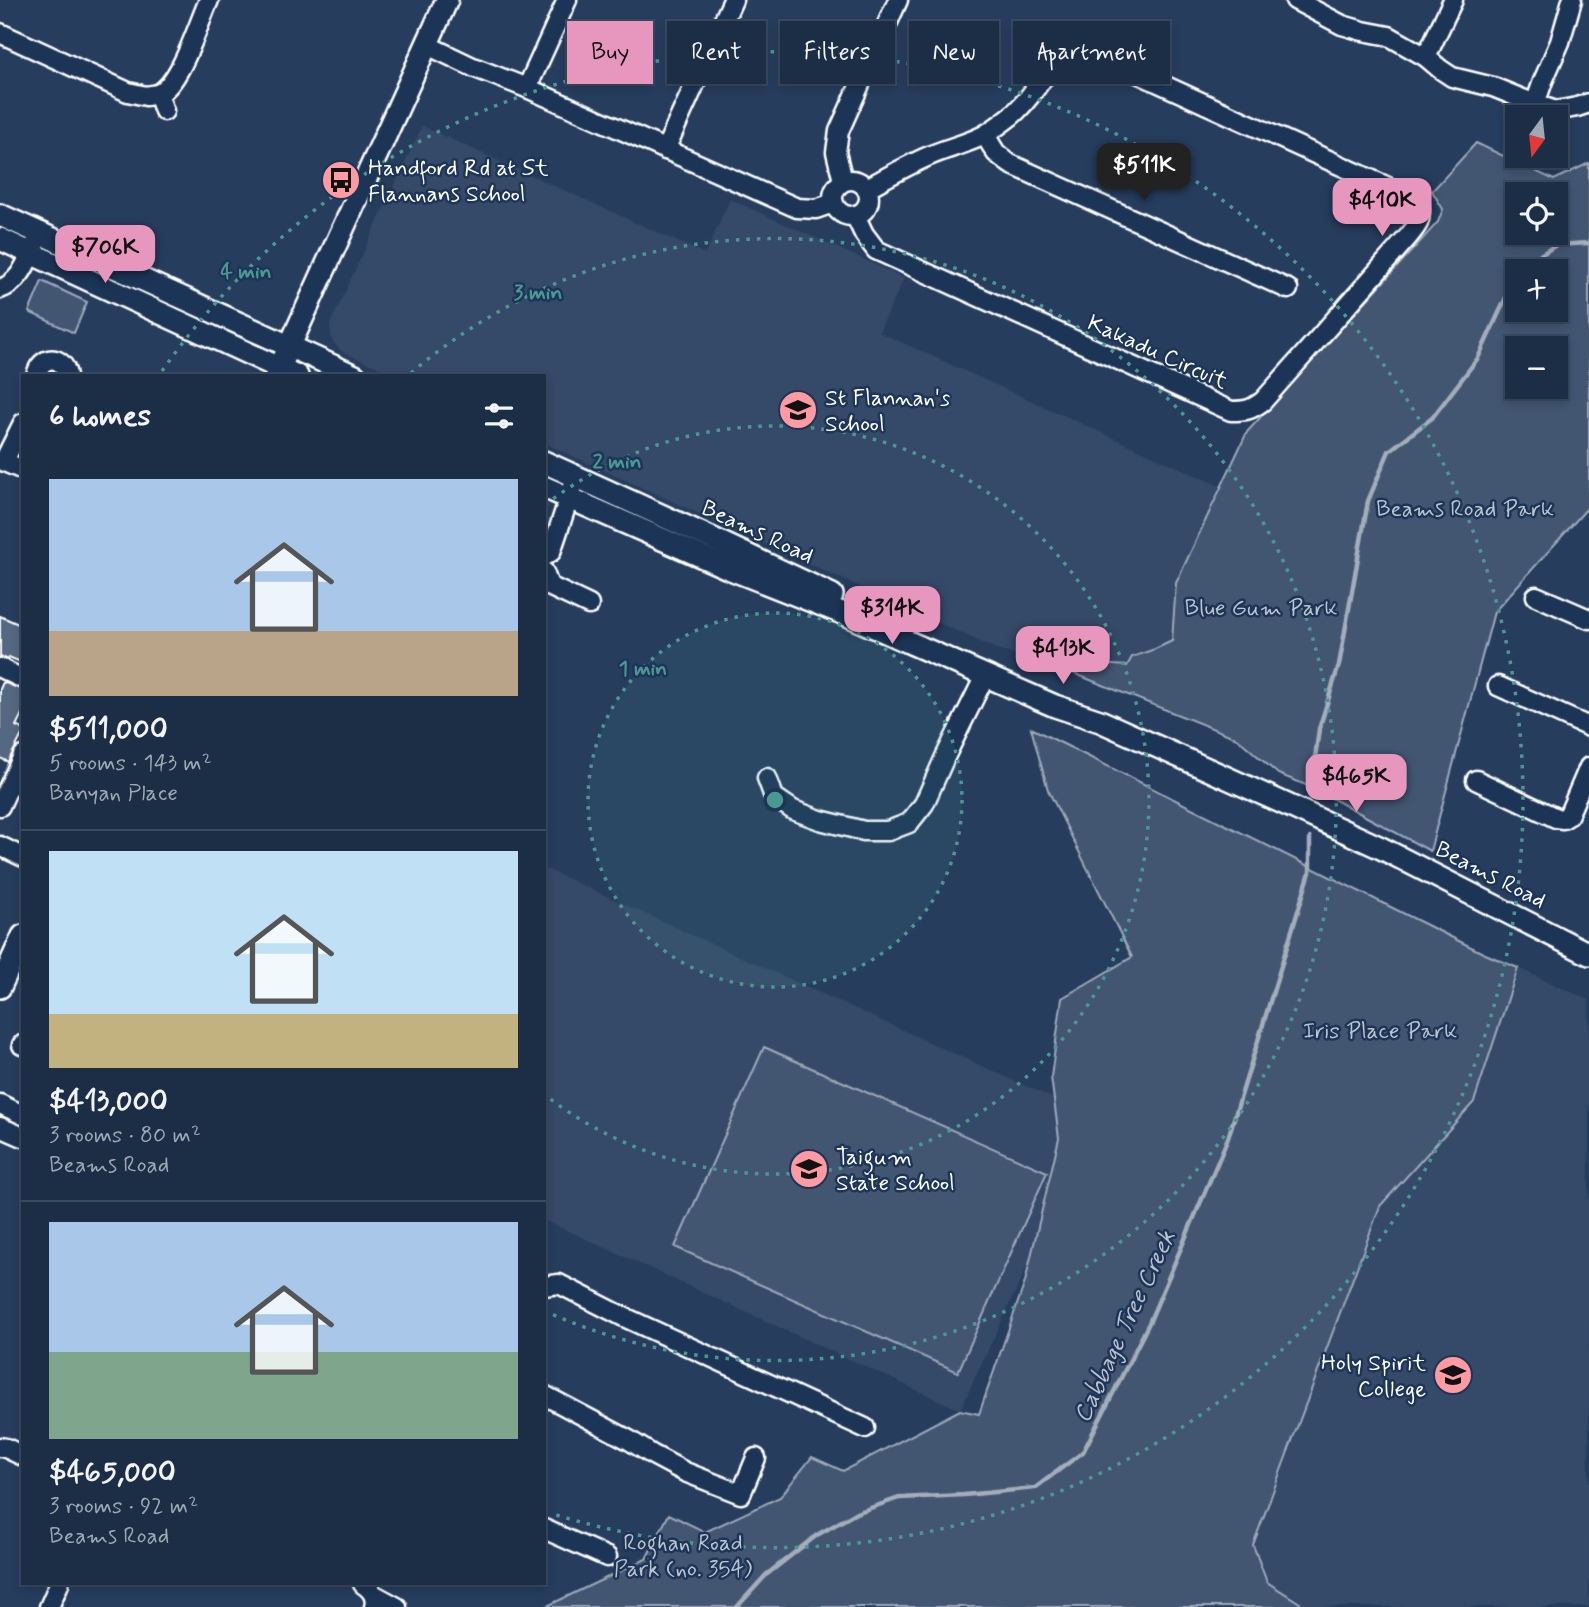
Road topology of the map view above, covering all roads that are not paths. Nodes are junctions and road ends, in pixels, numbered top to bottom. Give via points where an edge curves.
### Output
1 (209, 0) edge
2 (447, 0) edge
3 (567, 0) edge
4 (733, 0) edge
5 (898, 0) edge
6 (1295, 0) edge
7 (1453, 0) edge
8 (1572, 0) edge
9 (0, 33) edge
10 (427, 45) junction
11 (1426, 57) junction
12 (527, 88) junction
13 (1589, 103) edge
14 (1535, 104) junction
15 (985, 135) junction
16 (665, 150) junction
17 (843, 181) junction
18 (867, 188) junction
19 (833, 203) junction
20 (0, 215) edge
21 (855, 215) junction
22 (41, 233) junction
23 (0, 239) edge
24 (31, 254) junction
25 (0, 289) edge
26 (1288, 289) dead end
27 (289, 346) junction
28 (36, 374) edge
29 (67, 374) edge
30 (284, 374) edge
31 (351, 374) edge
32 (21, 427) edge
33 (2, 461) edge
34 (546, 463) edge
35 (21, 469) edge
36 (576, 477) junction
37 (546, 487) edge
38 (570, 498) junction
39 (546, 555) edge
40 (546, 578) edge
41 (1536, 596) dead end
42 (589, 605) dead end
43 (1589, 619) edge
44 (0, 668) edge
45 (985, 676) junction
46 (21, 677) edge
47 (1498, 686) dead end
48 (1100, 721) junction
49 (1589, 727) edge
50 (21, 761) edge
51 (1589, 767) edge
52 (767, 778) dead end
53 (1476, 780) dead end
54 (0, 806) edge
55 (0, 846) edge
56 (21, 856) edge
57 (21, 940) edge
58 (1589, 954) edge
59 (0, 987) edge
60 (0, 1104) edge
61 (21, 1114) edge
62 (0, 1127) edge
63 (21, 1136) edge
64 (546, 1286) edge
65 (546, 1396) edge
66 (865, 1428) dead end
67 (0, 1447) edge
68 (21, 1455) edge
69 (756, 1458) dead end
70 (546, 1530) edge
71 (607, 1557) dead end
72 (59, 1585) edge
73 (370, 1595) edge
74 (49, 1607) edge
75 (397, 1607) edge

1 - 9 street via 161,103
2 - 10 main road
3 - 12 street
4 - 16 street
5 - 17 street via 839,131 836,152
6 - 11 street via 1342,25 1389,36
7 - 11 street
8 - 14 street
10 - 12 street
10 - 27 main road
11 - 14 street via 1452,77
12 - 16 street
13 - 14 street via 1556,111
15 - 18 street, Kakadu Circuit
15 - 21 street, Kakadu Circuit via 1011,116 1054,66 1068,57 1104,58 1410,197 1419,205 1421,216 1408,237 1263,401 1252,409 1231,411 876,250
15 - 26 street via 1010,164
16 - 19 street via 797,208 816,209
17 - 18 street via 854,180
17 - 19 street via 835,188
18 - 21 street via 868,205
19 - 21 street via 844,215
20 - 22 main road
22 - 24 street
22 - 27 main road
23 - 24 main road
24 - 25 street via 17,279
24 - 30 main road
27 - 30 main road
27 - 31 main road
28 - 29 street via 41,364 50,360 60,362
32 - 33 street
33 - 35 street
34 - 36 main road, Beams Road
36 - 38 street
36 - 48 main road, Beams Road via 1060,698
37 - 38 main road, Beams Road
38 - 39 street
38 - 45 main road, Beams Road
40 - 42 street via 549,586
41 - 43 street
44 - 46 street
45 - 48 main road, Beams Road
45 - 52 street via 924,804 909,823 888,831 864,831 820,820 774,797
47 - 49 street
48 - 58 main road, Beams Road via 1381,848
50 - 54 street
51 - 53 street via 1563,819
55 - 56 street
57 - 59 main road
60 - 61 street
62 - 63 street
64 - 66 street via 559,1284
65 - 69 street via 685,1472 741,1494
67 - 68 street
70 - 71 street
72 - 74 street
73 - 75 street

